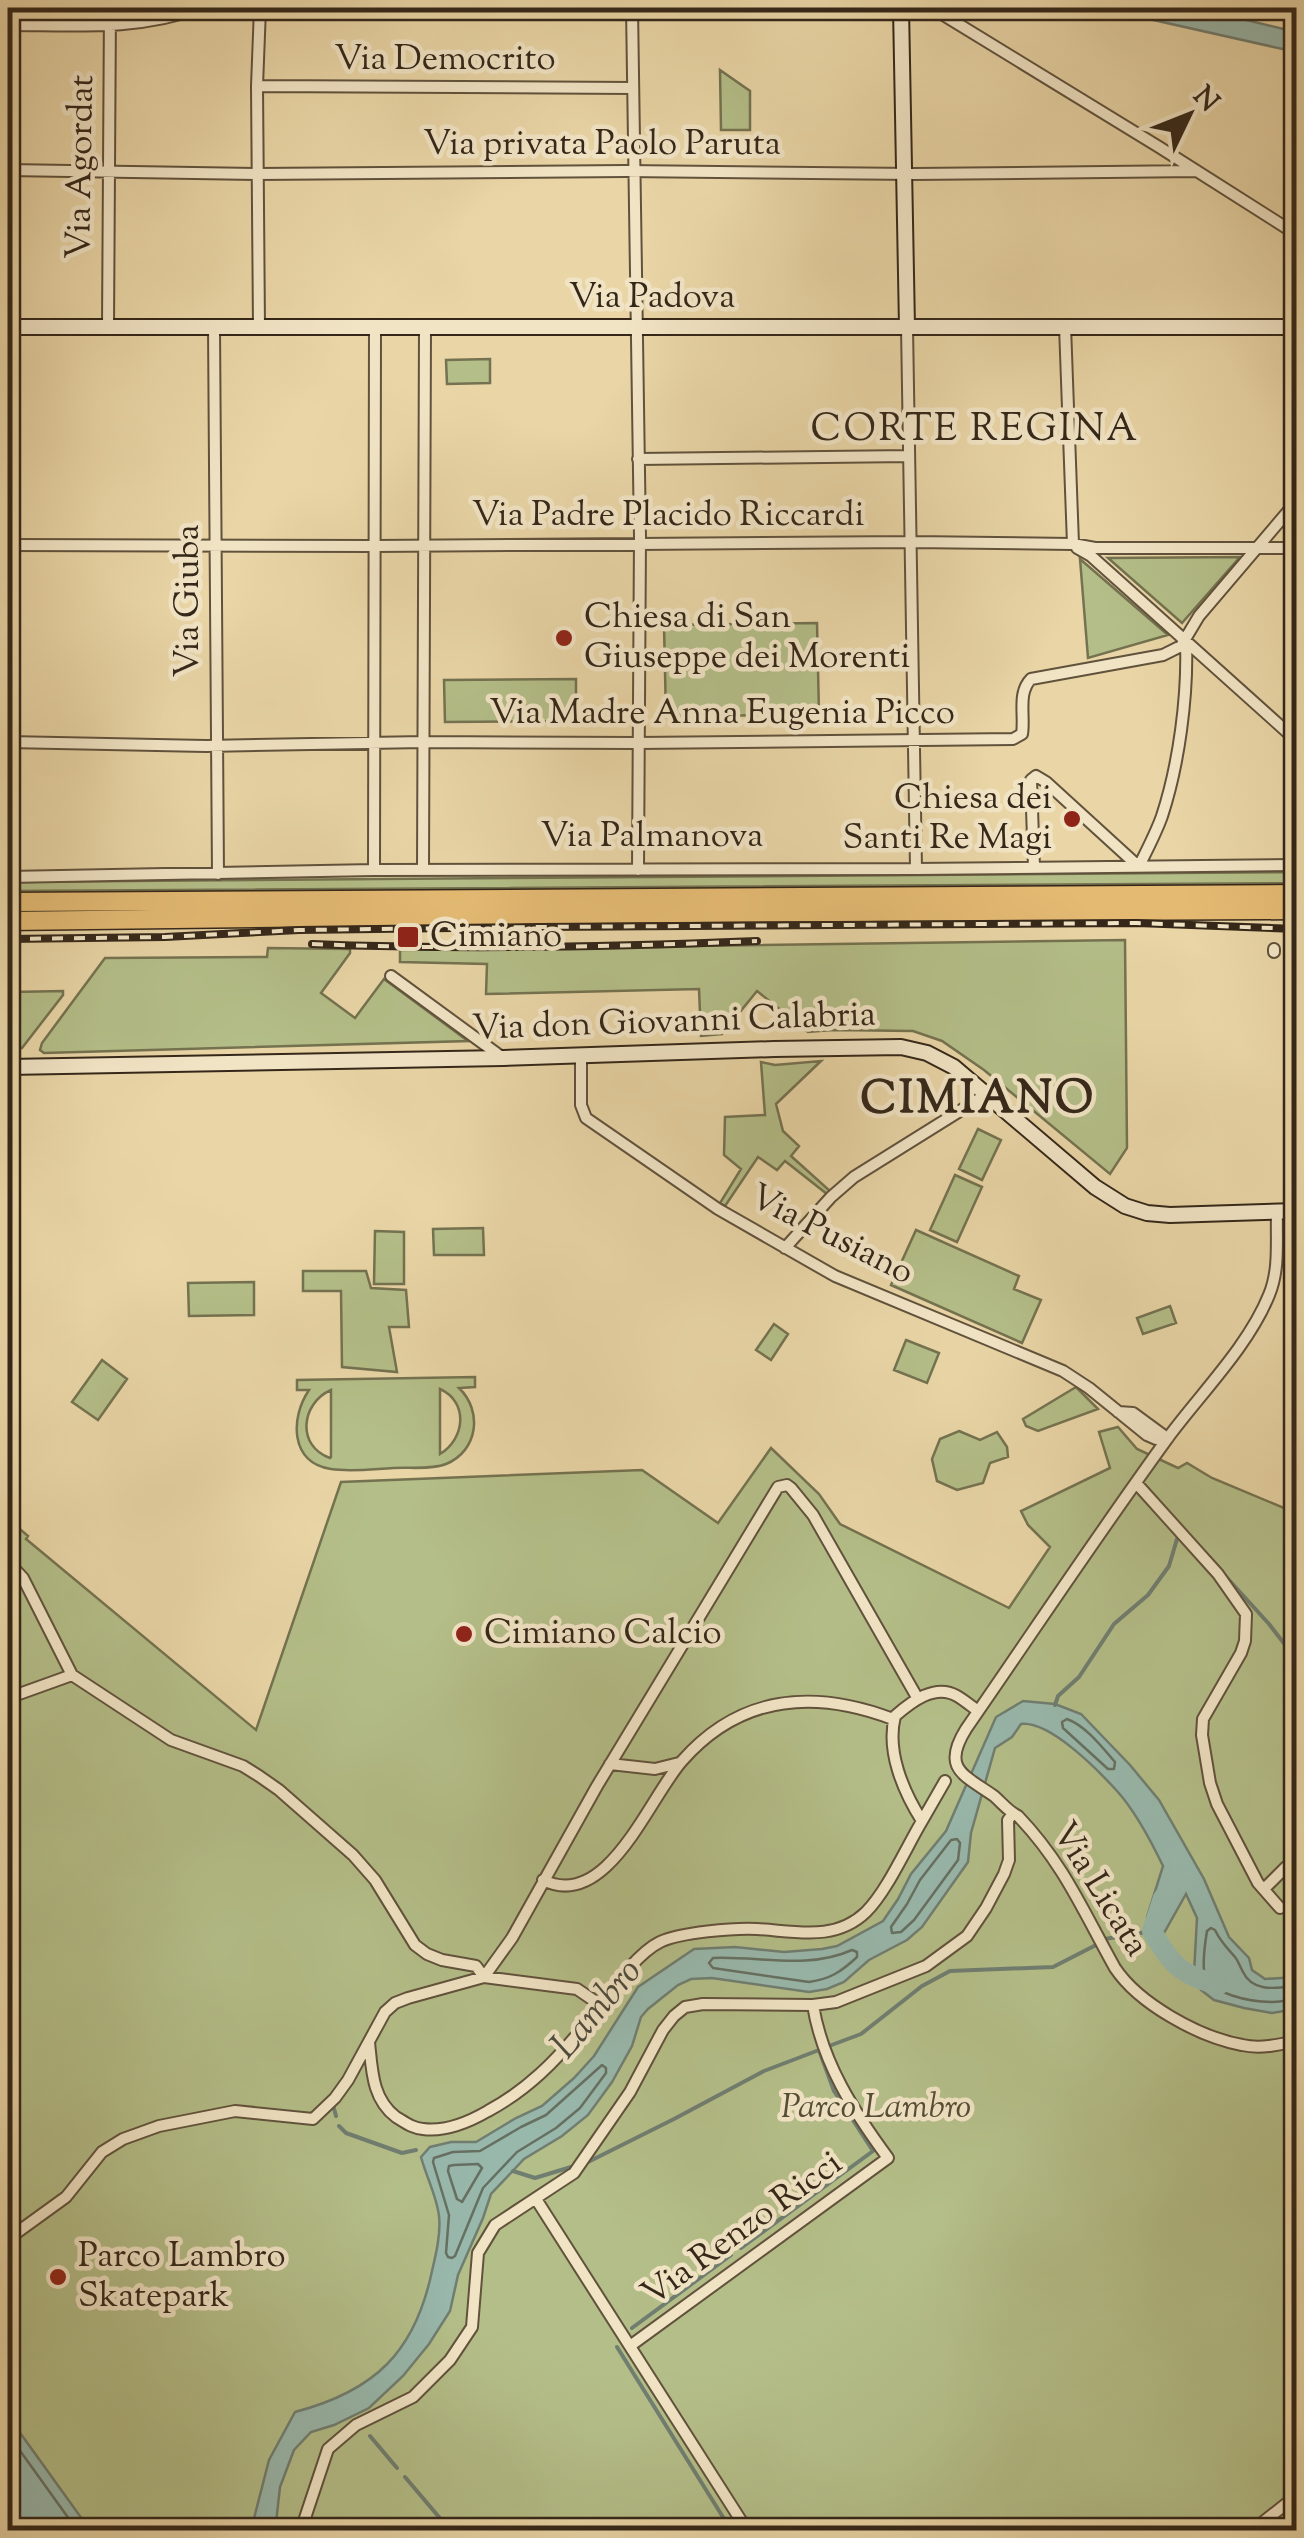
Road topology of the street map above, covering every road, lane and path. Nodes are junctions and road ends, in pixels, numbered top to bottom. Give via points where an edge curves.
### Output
1 (110, 8) edge
2 (198, 8) edge
3 (260, 8) edge
4 (632, 8) edge
5 (901, 8) edge
6 (932, 8) edge
7 (8, 25) edge
8 (111, 25) junction
9 (257, 86) junction
10 (633, 88) junction
11 (8, 170) edge
12 (108, 170) junction
13 (1197, 171) junction
14 (634, 172) junction
15 (258, 174) junction
16 (906, 174) junction
17 (1296, 234) edge
18 (1064, 326) junction
19 (214, 327) junction
20 (375, 327) junction
21 (906, 327) junction
22 (1296, 327) edge
23 (8, 328) edge
24 (108, 328) junction
25 (260, 328) junction
26 (425, 328) junction
27 (636, 328) junction
28 (910, 456) junction
29 (638, 458) junction
30 (1296, 502) edge
31 (912, 542) junction
32 (8, 544) edge
33 (640, 544) junction
34 (1074, 544) junction
35 (217, 546) junction
36 (375, 546) junction
37 (424, 546) junction
38 (1260, 546) junction
39 (1296, 548) edge
40 (1186, 640) junction
41 (1296, 740) edge
42 (914, 741) junction
43 (8, 742) edge
44 (424, 742) junction
45 (638, 743) junction
46 (374, 744) junction
47 (217, 746) junction
48 (1296, 864) edge
49 (1138, 866) junction
50 (1034, 868) junction
51 (916, 869) junction
52 (374, 870) junction
53 (424, 870) junction
54 (638, 870) junction
55 (218, 874) junction
56 (8, 876) edge
57 (1296, 894) edge
58 (8, 902) edge
59 (1296, 910) edge
60 (8, 921) edge
61 (391, 976) dead end
62 (581, 1056) junction
63 (503, 1058) junction
64 (11, 1071) edge
65 (986, 1094) junction
66 (1277, 1212) junction
67 (1296, 1212) edge
68 (786, 1248) junction
69 (1168, 1438) junction
70 (1136, 1484) junction
71 (8, 1562) edge
72 (72, 1675) junction
73 (8, 1698) edge
74 (918, 1698) junction
75 (978, 1711) junction
76 (893, 1719) junction
77 (680, 1763) junction
78 (610, 1764) junction
79 (945, 1781) dead end
80 (1012, 1814) junction
81 (922, 1821) junction
82 (1286, 1868) dead end
83 (543, 1880) junction
84 (1264, 1889) junction
85 (1280, 1908) dead end
86 (484, 1977) junction
87 (599, 2004) junction
88 (813, 2005) junction
89 (1296, 2041) edge
90 (368, 2042) junction
91 (536, 2199) junction
92 (33, 2222) junction
93 (42, 2233) dead end
94 (8, 2239) edge
95 (630, 2346) junction
96 (1296, 2496) edge
97 (301, 2530) edge
98 (747, 2530) edge
99 (1253, 2530) edge

1 - 8 street, Via Agordat
2 - 8 street
3 - 9 street
4 - 10 street
5 - 16 street
6 - 13 street
7 - 8 street
8 - 12 street, Via Agordat
9 - 10 street, Via Democrito
9 - 15 street
10 - 14 street
11 - 12 street, Via privata Paolo Paruta
12 - 15 street, Via privata Paolo Paruta
12 - 24 street, Via Agordat
13 - 16 street, Via privata Paolo Paruta
13 - 17 street
14 - 15 street, Via privata Paolo Paruta
14 - 16 street, Via privata Paolo Paruta
14 - 27 street
15 - 25 street
16 - 21 street
18 - 21 street, Via Padova
18 - 22 street, Via Padova
18 - 34 street
19 - 24 street, Via Padova
19 - 25 street, Via Padova
19 - 35 street, Via Giuba
20 - 25 street, Via Padova
20 - 26 street, Via Padova
20 - 36 street
21 - 27 street, Via Padova
21 - 28 street
23 - 24 street, Via Padova
26 - 27 street, Via Padova
26 - 37 street
27 - 29 street
28 - 29 street
28 - 31 street
29 - 33 street
30 - 38 street
31 - 33 street, Via Padre Placido Riccardi
31 - 34 street, Via Padre Placido Riccardi
31 - 42 street
32 - 35 street, Via Padre Placido Riccardi
33 - 37 street, Via Padre Placido Riccardi
33 - 45 street
34 - 38 street, Via Padre Placido Riccardi
34 - 40 street
35 - 36 street, Via Padre Placido Riccardi
35 - 47 street, Via Giuba
36 - 37 street, Via Padre Placido Riccardi
36 - 46 street
37 - 44 street
38 - 39 street, Via Padre Placido Riccardi
38 - 40 street
40 - 41 street
40 - 42 street, Via Madre Anna Eugenia Picco via 1166,654 1026,682 1023,730 1010,740
40 - 49 street via 1174,767 1162,816
42 - 45 street, Via Madre Anna Eugenia Picco
42 - 51 street
43 - 47 street, Via Madre Anna Eugenia Picco
44 - 45 street, Via Madre Anna Eugenia Picco
44 - 46 street, Via Madre Anna Eugenia Picco
44 - 53 street
45 - 54 street
46 - 47 street, Via Madre Anna Eugenia Picco
46 - 52 street
47 - 55 street, Via Giuba
48 - 49 street, Via Palmanova
49 - 50 street, Via Palmanova
49 - 50 street via 1036,776
50 - 51 street, Via Palmanova
51 - 54 street, Via Palmanova
52 - 53 street, Via Palmanova
52 - 55 street, Via Palmanova
53 - 54 street, Via Palmanova
55 - 56 street, Via Palmanova
57 - 58 highway, Via Palmanova
59 - 60 highway
61 - 63 street
62 - 63 street, Via don Giovanni Calabria
62 - 65 street, Via don Giovanni Calabria via 902,1047 942,1060
62 - 68 street, Via Pusiano via 586,1118
63 - 64 street, Via don Giovanni Calabria
65 - 66 street, Via don Giovanni Calabria via 1125,1206 1163,1215
65 - 68 street via 854,1177
66 - 67 street, Via don Giovanni Calabria
66 - 69 street, Via Licata via 1275,1276 1265,1304
68 - 69 street, Via Pusiano via 853,1284 1063,1370 1118,1412 1133,1412
69 - 70 street, Via Licata
70 - 75 street, Via Licata
70 - 84 street via 1246,1614 1242,1652 1204,1719 1202,1735 1217,1804
71 - 72 street via 24,1578
72 - 73 street
72 - 86 street via 171,1740 243,1766 279,1790 375,1880 415,1946 476,1966
74 - 75 street via 946,1691
74 - 76 street
74 - 78 street via 813,1516 783,1485
75 - 80 street, Via Licata via 956,1748 956,1768
76 - 77 street via 843,1703 778,1704 731,1722
76 - 81 street via 897,1766
77 - 78 street via 655,1769
77 - 83 street via 604,1868 574,1886
78 - 83 street
79 - 81 street
80 - 88 street via 1004,1874 967,1936 926,1966
80 - 89 street, Via Licata via 1058,1865 1121,1978 1145,2000 1242,2046
81 - 87 street via 880,1893 844,1927 804,1933 732,1929 656,1943
82 - 84 street
83 - 86 street
84 - 85 street
86 - 87 street via 576,1989
86 - 90 street via 395,2003
87 - 90 street via 527,2087 479,2116 432,2130 412,2128 386,2110 375,2090
88 - 91 street via 686,2007 663,2030 574,2173
88 - 95 street, Via Renzo Ricci via 818,2034 856,2114 888,2158
90 - 92 street via 336,2098 313,2119 235,2111 123,2139
91 - 95 street
91 - 97 street via 494,2225 478,2253 472,2327 450,2360 413,2397 356,2425 328,2448
92 - 93 street
92 - 94 street
95 - 98 street
96 - 99 street

